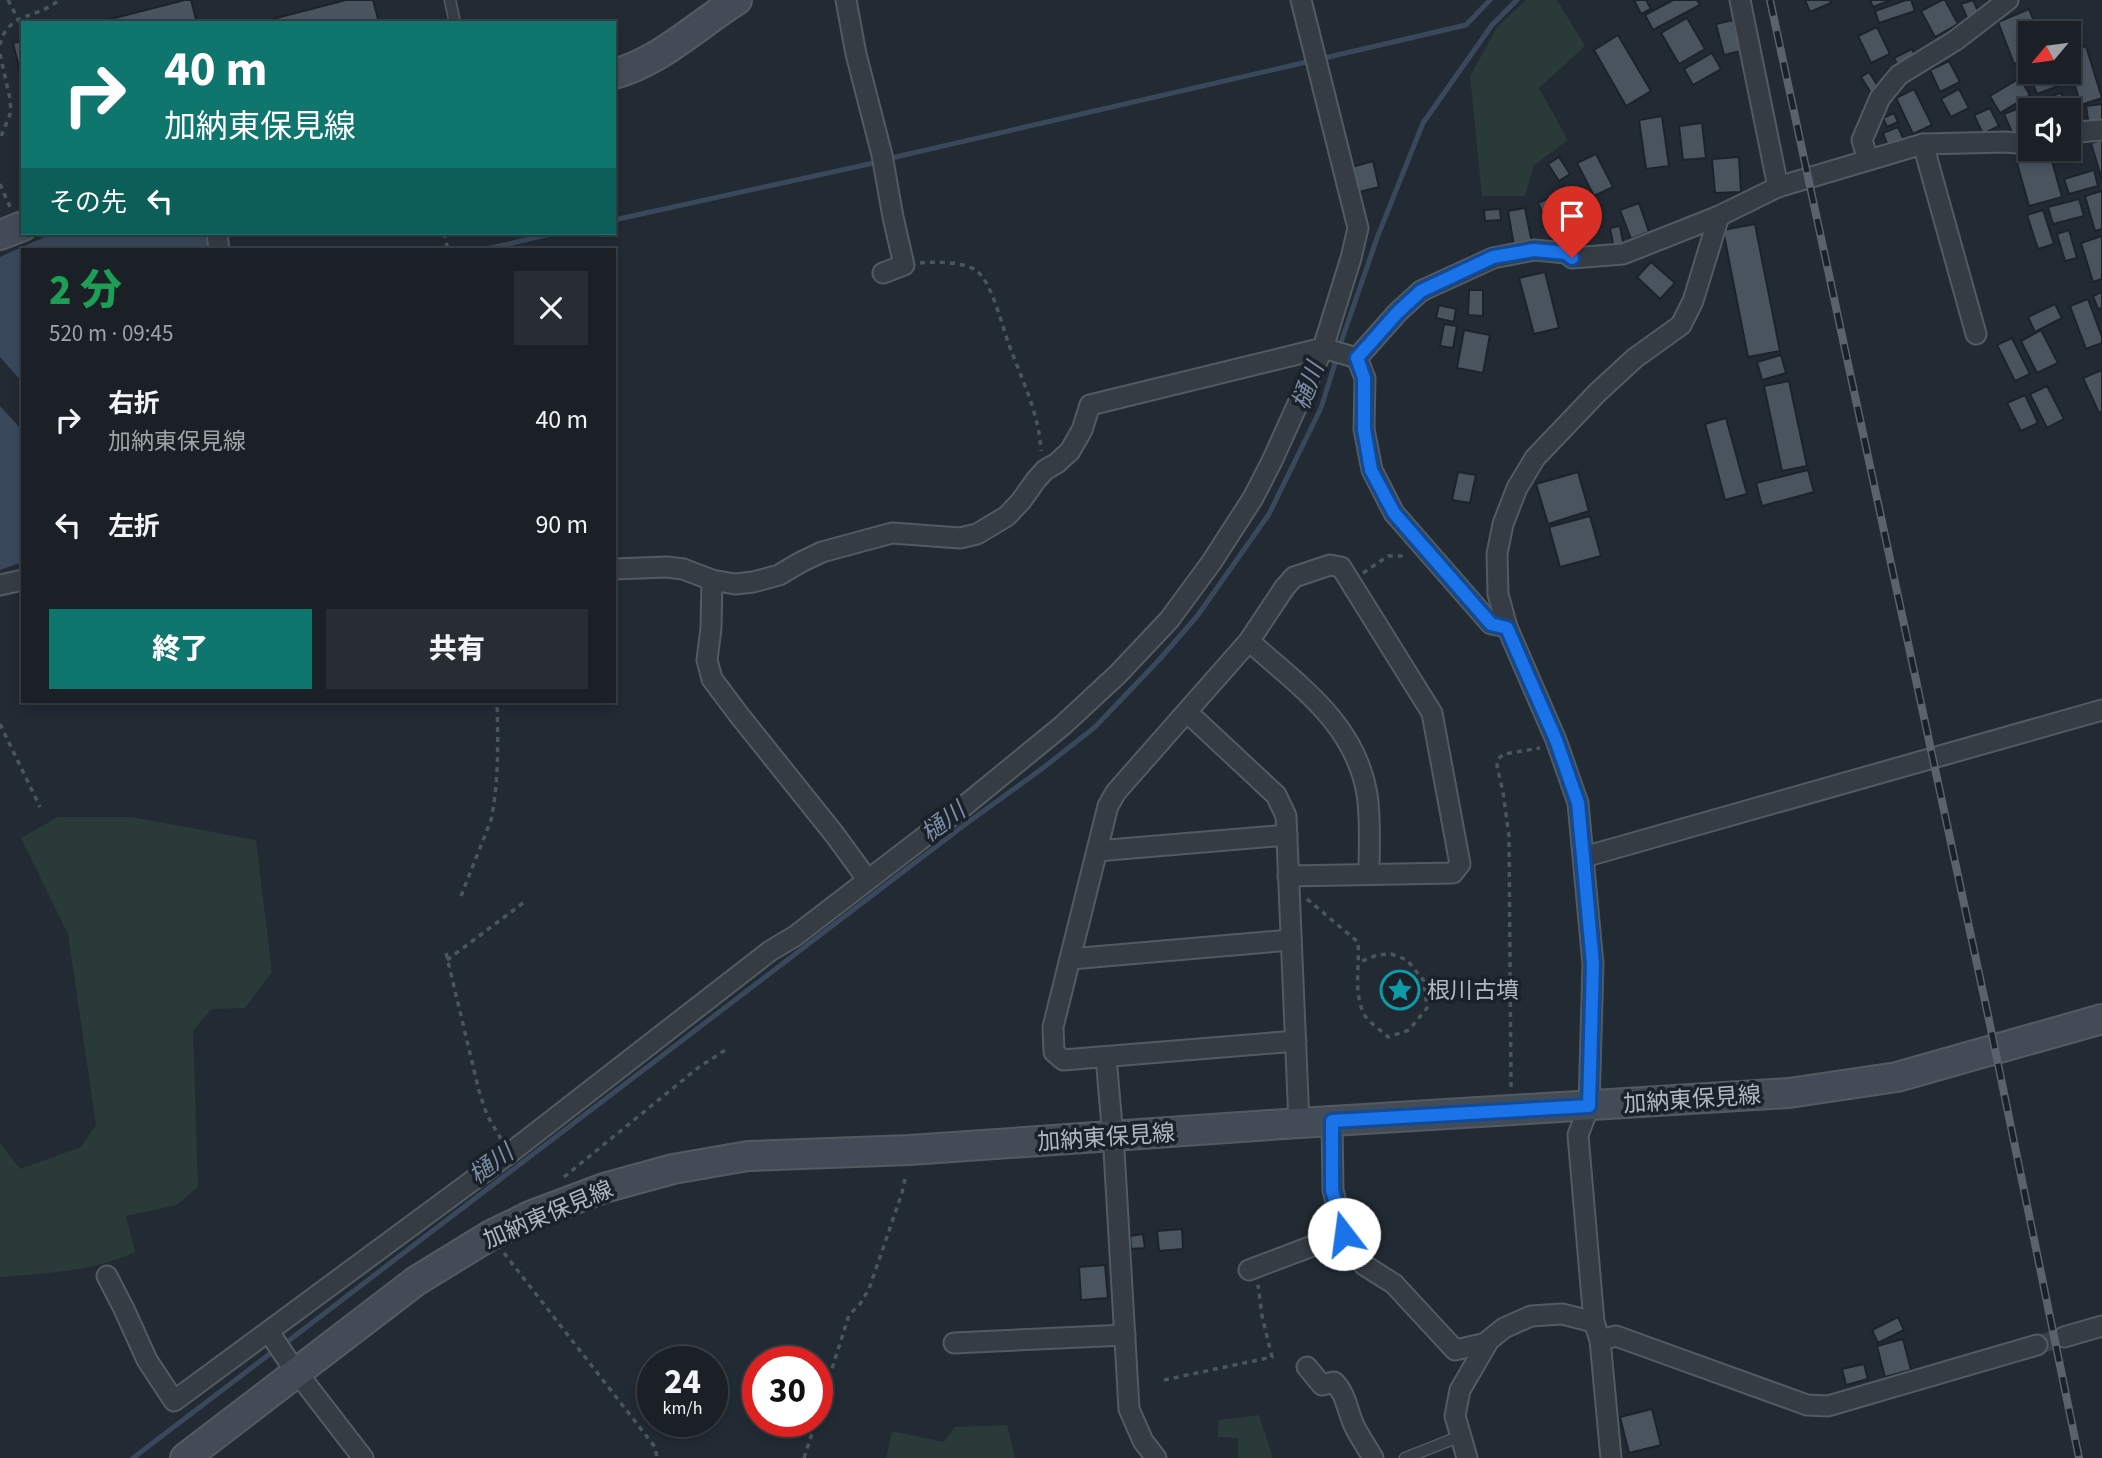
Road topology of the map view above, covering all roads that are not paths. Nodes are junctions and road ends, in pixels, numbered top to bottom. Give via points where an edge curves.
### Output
1 (450, 0) edge
2 (737, 0) edge
3 (846, 0) edge
4 (1301, 0) edge
5 (1740, 0) edge
6 (2008, 0) edge
7 (455, 21) edge
8 (616, 73) edge
9 (2102, 130) edge
10 (2081, 132) edge
11 (2018, 143) edge
12 (1923, 144) junction
13 (1868, 160) junction
14 (1778, 187) junction
15 (1719, 216) junction
16 (17, 218) edge
17 (0, 235) edge
18 (883, 273) dead end
19 (1976, 334) dead end
20 (1324, 349) junction
21 (1353, 357) junction
22 (616, 569) edge
23 (21, 580) edge
24 (712, 580) junction
25 (0, 585) edge
26 (1507, 628) junction
27 (1249, 641) junction
28 (2102, 710) edge
29 (1187, 712) junction
30 (1287, 835) junction
31 (1097, 851) junction
32 (1584, 857) junction
33 (1369, 874) junction
34 (867, 878) junction
35 (1289, 880) junction
36 (1291, 940) junction
37 (1070, 959) junction
38 (2102, 1019) edge
39 (1296, 1041) junction
40 (1106, 1058) junction
41 (1589, 1106) junction
42 (1332, 1121) junction
43 (1299, 1123) junction
44 (1113, 1137) junction
45 (1344, 1234) junction
46 (1255, 1268) road end
47 (107, 1276) dead end
48 (2102, 1326) edge
49 (1597, 1331) junction
50 (270, 1332) junction
51 (1125, 1335) junction
52 (2064, 1338) tunnel mouth
53 (954, 1343) dead end
54 (1487, 1343) junction
55 (2037, 1345) tunnel mouth
56 (293, 1367) junction
57 (1307, 1367) dead end
58 (1461, 1436) junction
59 (185, 1458) edge
60 (363, 1458) edge
61 (1156, 1458) edge
62 (1373, 1458) edge
63 (1405, 1458) edge
64 (1467, 1458) edge
65 (1611, 1458) edge

1 - 7 lane
2 - 8 main road via 659,55
3 - 18 street via 904,265
4 - 20 street via 1358,228
5 - 14 street
6 - 13 street via 1899,75 1880,98 1862,140
9 - 10 street
11 - 12 street
12 - 13 street
12 - 19 street
13 - 14 street
14 - 15 street
15 - 21 street via 1623,254 1572,258 1566,253 1534,250 1493,257 1421,291
15 - 26 street via 1681,325 1598,392 1535,458 1517,488 1497,554 1498,594
16 - 17 main road
20 - 21 street
20 - 24 street via 1090,405 1077,442 1045,470 1007,516 977,534 960,538 892,533 822,552 779,575 753,582
20 - 34 street via 1253,498 1169,620 1062,726
21 - 26 street via 1364,378 1364,429 1371,470 1394,513 1491,624
22 - 24 street via 667,567
23 - 25 street
24 - 34 street via 707,660 712,679
26 - 32 street via 1578,803
27 - 29 street
27 - 33 street via 1340,727 1354,751 1368,797
27 - 33 street via 1294,577 1330,565 1341,567 1432,713 1460,864 1452,873
28 - 32 street
29 - 30 street via 1276,795 1286,816
29 - 31 street via 1116,792
30 - 31 street
30 - 35 street
31 - 37 street
32 - 41 street via 1593,964
33 - 35 street
34 - 50 street
35 - 36 street
36 - 37 street
36 - 39 street
37 - 40 street via 1054,1027 1054,1052 1063,1060
38 - 41 main road, 加納東保見線 via 1897,1077 1789,1093
39 - 40 street
39 - 43 street
40 - 44 street
41 - 42 main road, 加納東保見線
41 - 49 street via 1578,1135
42 - 43 main road, 加納東保見線
42 - 45 street via 1332,1190
43 - 44 main road, 加納東保見線
44 - 51 street
44 - 56 main road, 加納東保見線 via 748,1156 673,1169 604,1188 491,1235
45 - 46 street
45 - 54 street via 1364,1265 1394,1284 1455,1350
47 - 50 street via 147,1360 174,1401
48 - 52 street
49 - 54 street via 1562,1314 1531,1316 1504,1328
49 - 55 street via 1807,1405 1828,1406
49 - 65 street
50 - 56 street
51 - 53 street
51 - 61 street via 1129,1409
54 - 58 street via 1460,1390 1455,1416
56 - 59 main road, 加納東保見線
56 - 60 street
57 - 62 street via 1322,1385 1334,1382 1343,1393 1354,1426
58 - 63 lane
58 - 64 street

